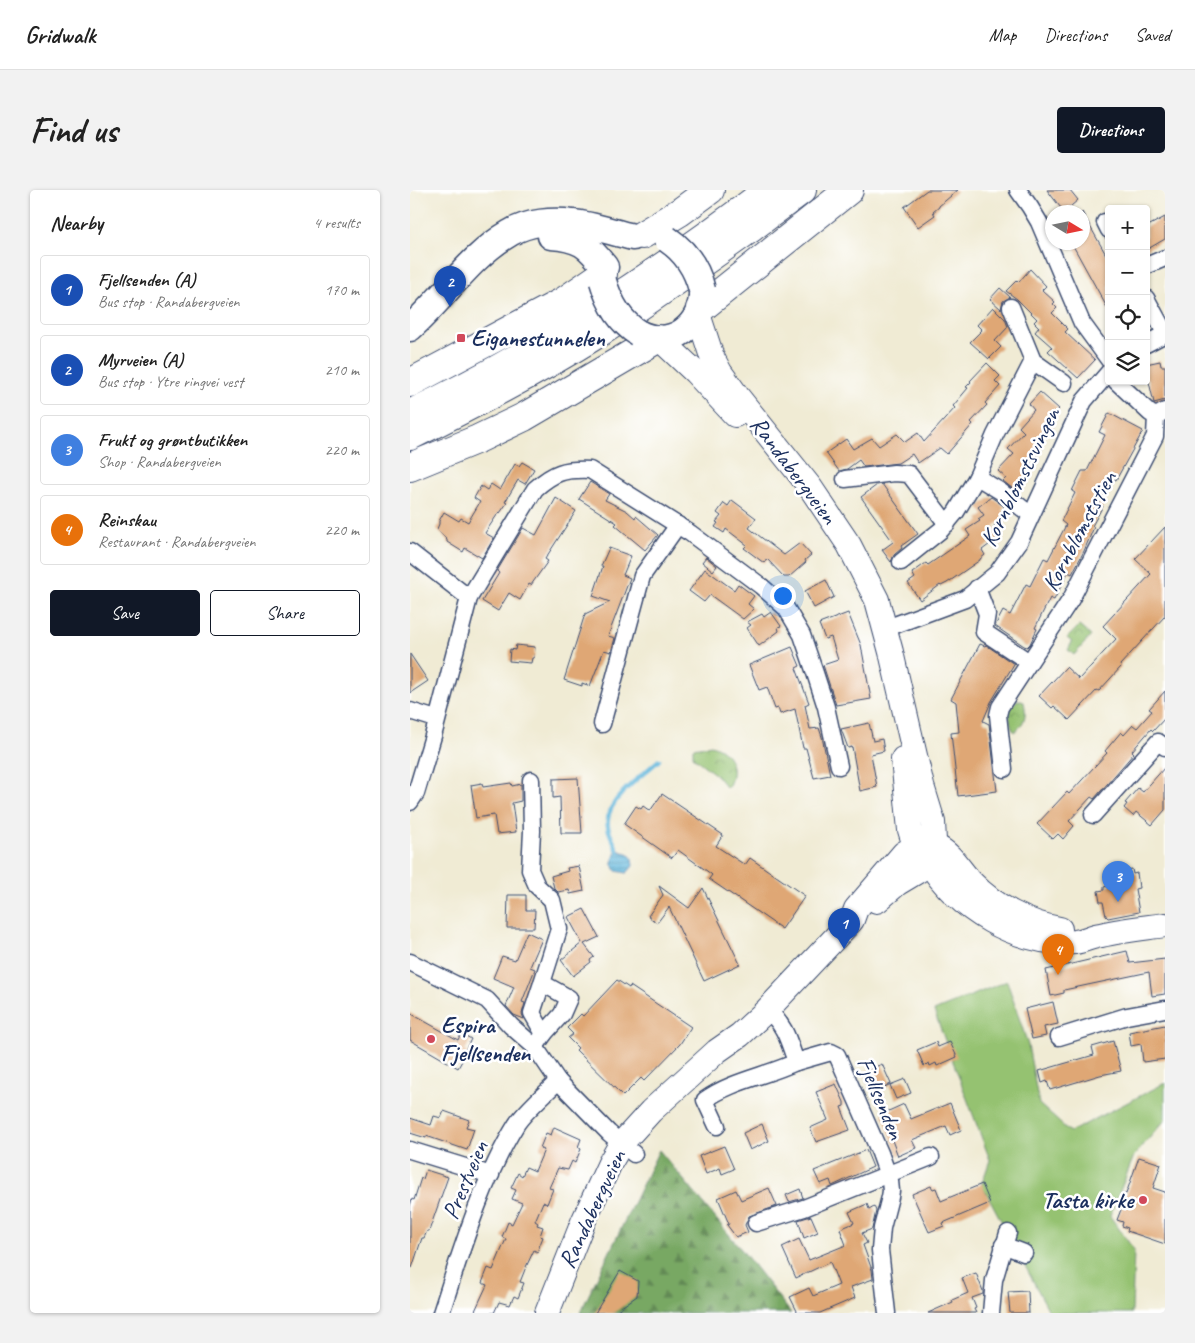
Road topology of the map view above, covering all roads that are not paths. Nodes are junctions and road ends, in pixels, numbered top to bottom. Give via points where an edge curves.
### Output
1 (710, 190) edge
2 (768, 190) edge
3 (802, 190) edge
4 (849, 190) edge
5 (1018, 190) edge
6 (647, 237) junction
7 (492, 246) junction
8 (1165, 258) edge
9 (1150, 264) edge
10 (604, 274) junction
11 (700, 304) junction
12 (1150, 306) edge
13 (1011, 308) dead end
14 (410, 328) edge
15 (1165, 334) edge
16 (652, 338) junction
17 (1150, 342) edge
18 (1033, 361) junction
19 (1105, 363) edge
20 (1105, 378) edge
21 (410, 383) edge
22 (1064, 383) dead end
23 (1123, 385) edge
24 (410, 414) edge
25 (1161, 414) edge
26 (410, 436) edge
27 (410, 467) edge
28 (977, 477) junction
29 (845, 479) dead end
30 (1031, 515) junction
31 (947, 524) junction
32 (678, 525) junction
33 (410, 552) edge
34 (901, 562) dead end
35 (978, 588) junction
36 (469, 598) junction
37 (884, 630) junction
38 (1030, 662) junction
39 (410, 711) edge
40 (436, 718) junction
41 (602, 724) dead end
42 (1165, 748) edge
43 (839, 766) dead end
44 (1004, 769) dead end
45 (531, 780) dead end
46 (410, 802) edge
47 (1103, 810) dead end
48 (925, 850) junction
49 (1165, 925) edge
50 (410, 962) edge
51 (542, 982) junction
52 (1165, 1009) edge
53 (767, 1010) junction
54 (544, 1034) junction
55 (1060, 1037) dead end
56 (535, 1048) junction
57 (796, 1062) junction
58 (558, 1081) junction
59 (716, 1126) dead end
60 (628, 1149) junction
61 (410, 1150) edge
62 (931, 1157) dead end
63 (887, 1174) junction
64 (491, 1175) junction
65 (756, 1223) dead end
66 (1024, 1254) dead end
67 (441, 1313) edge
68 (546, 1313) edge
69 (559, 1313) edge
70 (887, 1313) edge
71 (991, 1313) edge

1 - 6 highway
2 - 24 highway via 684,252 586,317 527,353
3 - 26 highway via 594,336 530,374
4 - 11 highway
5 - 19 street via 1039,222 1082,323
6 - 7 main road via 559,222 524,226
6 - 10 main road via 617,247
6 - 11 main road, bridge via 678,248 690,262 698,276
7 - 10 main road via 537,235 566,237 591,250
7 - 14 main road
8 - 9 street
10 - 16 main road, bridge via 608,296 617,312 628,326
10 - 21 highway via 547,310
11 - 16 main road via 686,330 674,337
11 - 37 main road, Randabergveien via 712,357 720,372 810,487 849,545 876,600
12 - 15 street
13 - 18 street
15 - 17 street
16 - 27 highway via 524,417
16 - 37 main road, Randabergveien via 695,372 757,439 852,568
18 - 22 street
18 - 28 street
20 - 30 street, Kornblomstsvingen via 1084,401
23 - 25 street via 1150,413
25 - 38 street, Kornblomststien via 1155,436 1100,546 1071,599
28 - 30 street
28 - 31 street
29 - 31 street via 909,474
30 - 35 street, Kornblomstsvingen via 1009,558
31 - 34 street
32 - 36 street via 590,470 558,472 535,489
32 - 41 street via 642,576
32 - 43 street via 786,608 802,635 815,673
33 - 36 street
35 - 37 street, Kornblomstsvingen via 965,599
35 - 38 street via 987,614 984,632
36 - 40 street
37 - 48 main road, Randabergveien via 901,700 900,729 910,830
38 - 44 street, Kornblomststien via 998,715
39 - 40 street
40 - 46 street via 416,793
42 - 47 street via 1158,742
45 - 51 street via 530,870 537,886 552,900 559,929
48 - 49 main road, Randabergveien via 939,877 961,899 1004,928 1033,938 1062,942
48 - 53 main road, Randabergveien via 904,853 856,909 852,920
50 - 56 street via 486,1000
51 - 54 street via 532,1013
51 - 54 street via 569,998 562,1014
52 - 55 street via 1127,1016
53 - 57 street via 784,1028
53 - 60 main road, Randabergveien via 662,1120
54 - 56 street
56 - 58 street
57 - 59 street via 705,1100
57 - 63 street, Fjellsenden via 835,1053
58 - 60 street
58 - 64 street, Prestveien via 516,1124
60 - 68 main road, Randabergveien via 610,1163
60 - 69 main road, Randabergveien via 623,1172
61 - 64 street
62 - 63 street, Fjellsenden
63 - 65 street, Fjellsenden via 804,1208
63 - 70 street, Fjellsenden via 891,1191 880,1250
64 - 67 street, Prestveien
66 - 71 street via 1005,1239 994,1280

